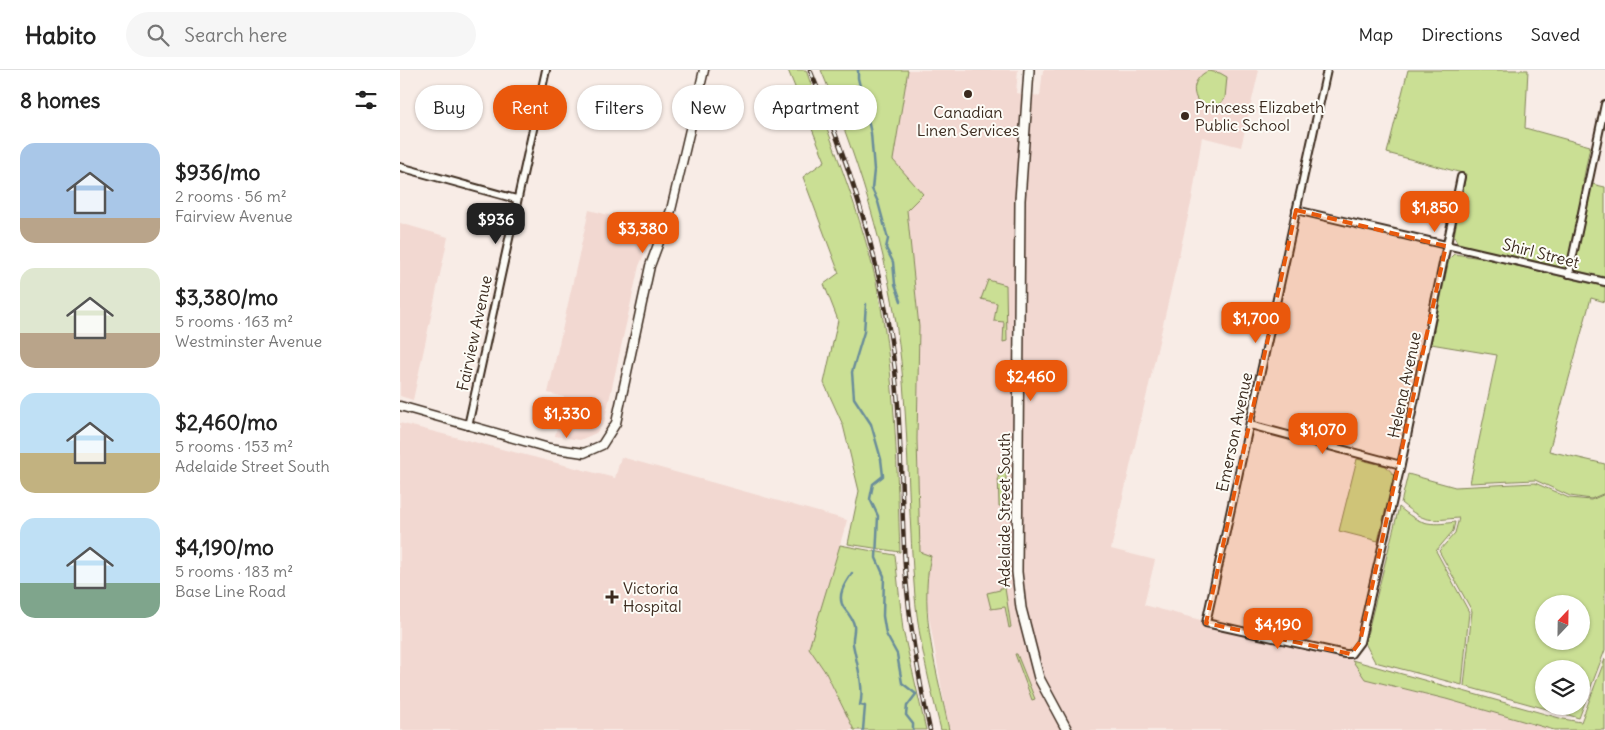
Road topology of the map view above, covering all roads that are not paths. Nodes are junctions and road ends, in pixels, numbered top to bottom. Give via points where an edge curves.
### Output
1 (546, 70) edge
2 (704, 70) edge
3 (1029, 70) edge
4 (1327, 70) edge
5 (1605, 104) edge
6 (400, 167) edge
7 (1461, 177) dead end
8 (516, 199) junction
9 (1296, 210) junction
10 (1446, 246) junction
11 (1569, 274) junction
12 (1605, 282) edge
13 (400, 406) edge
14 (1250, 425) junction
15 (468, 426) junction
16 (1401, 464) junction
17 (1351, 654) joint
18 (1068, 730) edge

1 - 8 street, Fairview Avenue
2 - 15 street via 671,210 650,266 616,423 602,445 584,453 549,448
3 - 18 main road, Adelaide Street South via 1020,200 1017,572 1021,608 1039,678
4 - 9 street, Emerson Avenue
5 - 11 street
6 - 8 street
7 - 10 street, Helena Avenue
8 - 15 street, Fairview Avenue
9 - 10 street, Shirl Street
9 - 14 street, Emerson Avenue
10 - 11 street, Shirl Street
10 - 16 street, Helena Avenue
11 - 12 street, Shirl Street
13 - 15 street
14 - 16 street
14 - 17 street, Emerson Avenue via 1206,623
16 - 17 street, Helena Avenue via 1360,642

